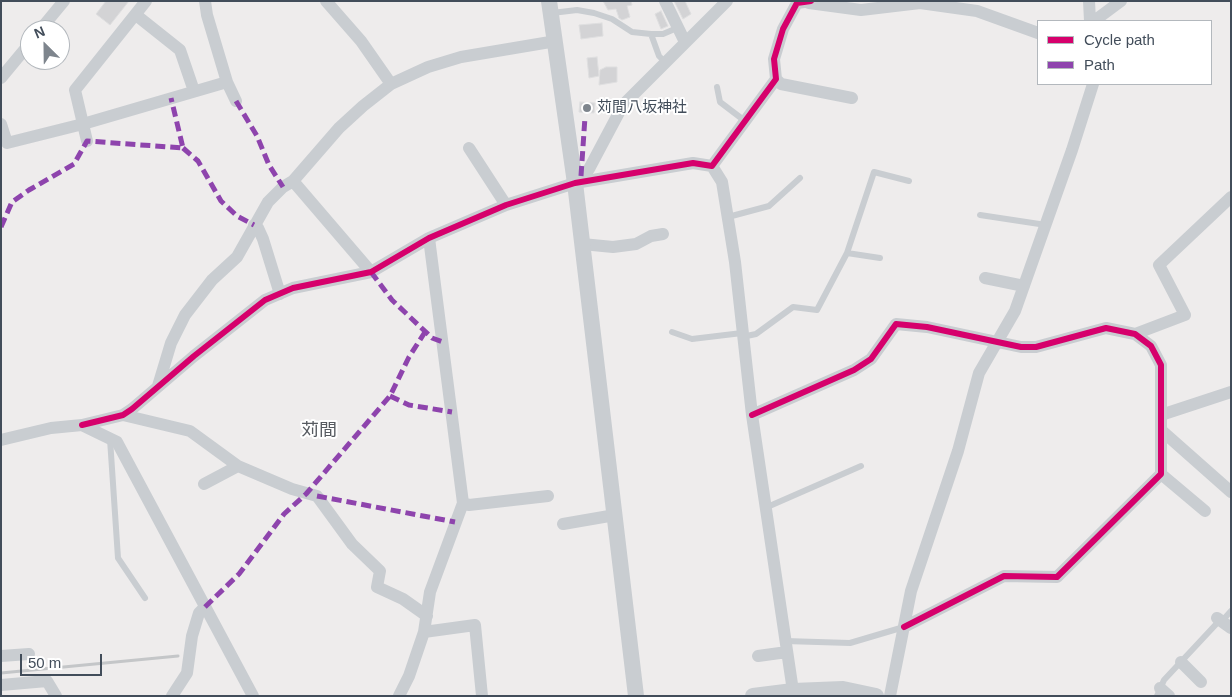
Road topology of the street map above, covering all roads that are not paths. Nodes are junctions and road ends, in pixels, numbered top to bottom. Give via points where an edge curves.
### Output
1 (64, 1) edge
2 (146, 1) edge
3 (205, 1) edge
4 (326, 1) edge
5 (665, 1) edge
6 (727, 1) edge
7 (1089, 1) edge
8 (1121, 1) edge
9 (803, 2) edge
10 (550, 7) edge
11 (136, 15) junction
12 (48, 20) edge
13 (1090, 20) edge
14 (1095, 20) edge
15 (677, 28) junction
16 (1037, 33) edge
17 (651, 34) junction
18 (556, 42) junction
19 (685, 42) junction
20 (20, 55) edge
21 (666, 62) junction
22 (1, 78) edge
23 (776, 79) junction
24 (227, 82) junction
25 (391, 84) junction
26 (1093, 85) edge
27 (717, 87) dead end
28 (194, 91) junction
29 (852, 98) dead end
30 (236, 101) dead end
31 (745, 121) junction
32 (1, 124) edge
33 (83, 124) junction
34 (87, 141) dead end
35 (470, 148) dead end
36 (712, 166) junction
37 (800, 178) dead end
38 (293, 181) junction
39 (909, 181) dead end
40 (575, 183) junction
41 (1231, 197) edge
42 (506, 205) junction
43 (980, 215) dead end
44 (728, 217) junction
45 (254, 225) junction
46 (1046, 225) junction
47 (663, 234) dead end
48 (429, 238) junction
49 (582, 244) junction
50 (847, 253) junction
51 (880, 258) dead end
52 (371, 272) junction
53 (986, 278) dead end
54 (1024, 286) junction
55 (280, 294) junction
56 (672, 332) dead end
57 (1135, 334) junction
58 (742, 335) junction
59 (999, 342) junction
60 (158, 386) junction
61 (1231, 392) edge
62 (123, 415) junction
63 (752, 415) junction
64 (1161, 415) junction
65 (82, 425) junction
66 (1161, 430) junction
67 (110, 437) junction
68 (1, 440) edge
69 (238, 466) junction
70 (861, 466) dead end
71 (1161, 474) junction
72 (204, 484) dead end
73 (1231, 492) edge
74 (548, 496) dead end
75 (463, 503) junction
76 (765, 508) junction
77 (1205, 511) dead end
78 (615, 515) junction
79 (563, 524) dead end
80 (145, 598) dead end
81 (205, 607) junction
82 (1231, 611) edge
83 (427, 616) junction
84 (1222, 622) edge
85 (904, 627) junction
86 (424, 632) junction
87 (786, 646) junction
88 (29, 654) dead end
89 (1, 656) edge
90 (758, 656) dead end
91 (1180, 662) junction
92 (1202, 682) dead end
93 (1, 685) edge
94 (800, 692) edge
95 (1162, 693) edge
96 (56, 696) edge
97 (172, 696) edge
98 (253, 696) edge
99 (399, 696) edge
100 (482, 696) edge
101 (636, 696) edge
102 (753, 696) edge
103 (876, 696) edge
104 (890, 696) edge

1 - 12 street
2 - 11 street
3 - 24 street
4 - 25 street via 361,40
5 - 15 street
6 - 19 street
7 - 13 street
8 - 14 street
9 - 16 street via 861,10 920,3 977,11
9 - 23 street via 783,29 774,59
10 - 17 lane via 594,13 612,18 632,32
10 - 18 street
11 - 28 street via 180,50
11 - 33 street via 76,90
15 - 17 lane via 663,34
15 - 19 street
17 - 21 lane via 659,56
18 - 25 street via 461,57
18 - 40 street
19 - 21 street
20 - 22 street
21 - 40 street via 623,105 589,169
23 - 29 street via 781,84
23 - 31 street
24 - 28 street
24 - 30 street
25 - 38 street via 339,128
26 - 46 street
27 - 31 lane via 720,102
28 - 33 street
31 - 36 street
32 - 33 street via 7,143
33 - 34 street
35 - 42 street
36 - 40 street via 693,163
36 - 44 street via 722,182
37 - 44 lane via 769,206
38 - 45 street via 268,202
38 - 52 street
39 - 50 lane via 874,172
40 - 42 street
40 - 49 street
41 - 57 street via 1159,265 1185,315
42 - 48 street
43 - 46 lane
44 - 58 street
45 - 55 street via 263,240
45 - 60 street via 237,257 212,280 185,316
46 - 54 street
47 - 49 street via 636,244 613,247
48 - 52 street
48 - 75 street
49 - 78 street
50 - 51 lane
50 - 58 lane via 817,310 793,307 756,334
52 - 55 street via 293,288
53 - 54 street
54 - 59 street
55 - 60 street via 265,300
56 - 58 lane via 692,339
57 - 59 street via 1106,328 1021,348
57 - 64 street via 1151,346 1161,365
58 - 63 street
59 - 63 street via 896,324 871,359 854,370
59 - 85 street via 980,373 958,451 911,591
60 - 62 street
61 - 64 street
62 - 65 street
62 - 69 street via 190,431
63 - 76 street
64 - 66 street
65 - 67 street
65 - 68 street via 51,428
66 - 71 street
66 - 73 street
67 - 80 lane via 118,558
67 - 81 street via 117,442
69 - 72 street
69 - 83 street via 317,496 352,544 380,571 377,587 403,599
70 - 76 lane
71 - 77 street
71 - 85 street via 1057,577 1004,576
74 - 75 street
75 - 83 street via 430,592
76 - 87 street
78 - 79 street
78 - 101 street
81 - 97 street via 199,613 192,636 187,672
81 - 98 street
82 - 84 lane
83 - 86 street
84 - 91 lane
85 - 87 lane via 850,643
85 - 104 street
86 - 99 street
86 - 100 street via 475,626
87 - 90 street
87 - 94 street
88 - 89 street
91 - 92 street
91 - 95 lane via 1164,680
93 - 96 street via 48,681
94 - 102 street
94 - 103 street via 844,689

